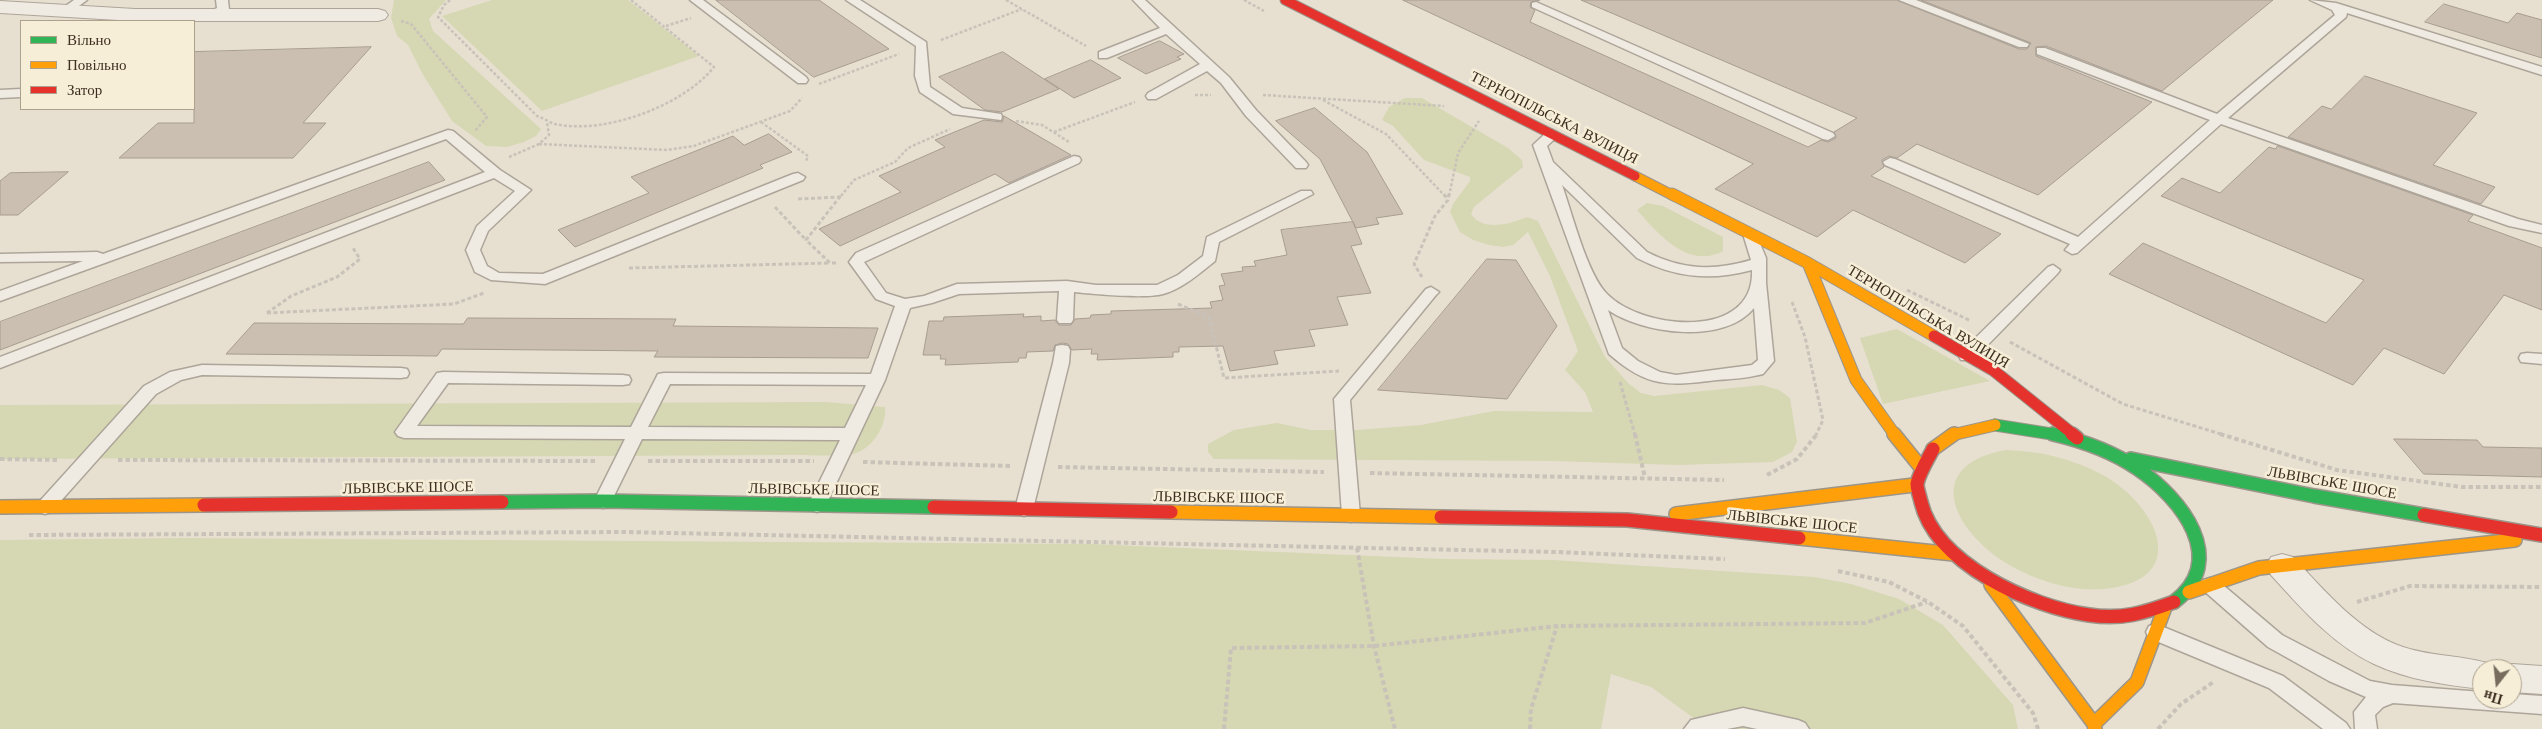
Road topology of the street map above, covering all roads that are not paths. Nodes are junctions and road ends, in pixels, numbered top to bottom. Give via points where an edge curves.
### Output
1 (81, 0) edge
2 (222, 0) edge
3 (696, 0) edge
4 (852, 0) edge
5 (1139, 0) edge
6 (1285, 0) edge
7 (1905, 0) edge
8 (2319, 1) edge
9 (1536, 5) dead end
10 (0, 7) edge
11 (64, 12) junction
12 (378, 15) road end
13 (2342, 15) junction
14 (208, 16) junction
15 (131, 18) edge
16 (2379, 19) junction
17 (1168, 29) junction
18 (2023, 44) dead end
19 (2041, 51) dead end
20 (1103, 55) road end
21 (1208, 65) junction
22 (2542, 71) edge
23 (805, 84) road end
24 (20, 93) edge
25 (0, 94) edge
26 (1152, 96) road end
27 (996, 117) road end
28 (2219, 119) junction
29 (1553, 134) junction
30 (1828, 136) dead end
31 (1074, 160) road end
32 (1890, 162) dead end
33 (1548, 164) junction
34 (1300, 165) dead end
35 (490, 169) junction
36 (798, 177) dead end
37 (1306, 194) dead end
38 (2542, 229) edge
39 (1750, 234) junction
40 (111, 256) junction
41 (0, 258) edge
42 (1759, 263) junction
43 (1810, 268) junction
44 (2053, 270) dead end
45 (1588, 277) junction
46 (1067, 286) junction
47 (1760, 286) junction
48 (1431, 292) road end
49 (0, 296) edge
50 (904, 304) junction
51 (1065, 320) dead end
52 (1062, 350) dead end
53 (1967, 356) junction
54 (0, 363) edge
55 (401, 373) dead end
56 (623, 380) dead end
57 (877, 380) junction
58 (636, 434) junction
59 (850, 434) junction
60 (2077, 438) junction
61 (2118, 456) junction
62 (1919, 466) junction
63 (1914, 485) junction
64 (602, 502) junction
65 (817, 506) junction
66 (0, 507) edge
67 (45, 507) junction
68 (1024, 509) junction
69 (1351, 515) junction
70 (1627, 520) junction
71 (2542, 536) edge
72 (1954, 554) junction
73 (2282, 566) junction
74 (1988, 580) junction
75 (2210, 585) junction
76 (2190, 592) junction
77 (2164, 610) junction
78 (2156, 632) junction
79 (2472, 674) edge
80 (2522, 679) edge
81 (2542, 680) edge
82 (2392, 694) junction
83 (2542, 704) edge
84 (2095, 726) edge
85 (1695, 729) edge
86 (1798, 729) edge
87 (2339, 729) edge
88 (2366, 729) edge

1 - 11 lane
2 - 14 lane via 223,10
3 - 23 lane
4 - 27 lane via 922,44 924,89 958,111
5 - 17 lane
6 - 29 main road, ТЕРНОПІЛЬСЬКА ВУЛИЦЯ
7 - 18 lane
8 - 13 lane via 2336,8
8 - 16 lane
9 - 30 lane
10 - 11 street
11 - 15 street
12 - 14 street
13 - 16 lane
13 - 28 lane
14 - 15 street
16 - 22 lane
17 - 20 lane
17 - 21 lane
19 - 28 lane
21 - 26 lane
21 - 34 lane
24 - 25 lane
28 - 32 lane via 2076,247
28 - 38 lane via 2514,223
29 - 33 lane via 1540,145
29 - 39 main road, ТЕРНОПІЛЬСЬКА ВУЛИЦЯ
31 - 50 lane via 861,256 856,262 881,296
33 - 42 lane via 1642,255 1659,266 1703,274 1731,272
33 - 45 lane
35 - 36 lane via 524,190 482,229 473,250 480,269 496,277 545,279
35 - 40 lane via 448,134
35 - 54 lane
37 - 46 lane via 1212,240 1210,258 1160,290 1096,290
39 - 42 lane via 1758,249
39 - 43 main road, ТЕРНОПІЛЬСЬКА ВУЛИЦЯ
40 - 41 lane
40 - 49 lane
42 - 47 lane
43 - 53 main road, ТЕРНОПІЛЬСЬКА ВУЛИЦЯ
43 - 62 main road via 1856,380
44 - 53 lane
45 - 47 lane via 1602,298 1616,308 1651,321 1700,328 1725,323 1744,314
45 - 47 lane via 1616,350 1632,366 1656,377 1676,380 1758,370 1762,366 1766,361
46 - 50 lane via 957,289
46 - 51 lane
48 - 69 lane via 1342,399
50 - 57 lane
52 - 68 lane
53 - 60 main road, ТЕРНОПІЛЬСЬКА ВУЛИЦЯ via 1993,370
55 - 67 lane via 202,370 176,376 150,390
56 - 58 lane via 444,377 404,432
57 - 58 lane via 664,378
57 - 59 lane
58 - 59 lane
58 - 64 lane
59 - 65 lane
60 - 61 main road
60 - 62 main road via 2035,428 1995,425 1960,431 1935,445
61 - 71 main road, ЛЬВІВСЬКЕ ШОСЕ via 2314,496
61 - 76 main road via 2154,480 2181,508 2198,538 2201,567
62 - 63 main road
63 - 70 main road, ЛЬВІВСЬКЕ ШОСЕ
63 - 72 main road via 1928,523
64 - 65 main road, ЛЬВІВСЬКЕ ШОСЕ
64 - 67 main road, ЛЬВІВСЬКЕ ШОСЕ
65 - 68 main road, ЛЬВІВСЬКЕ ШОСЕ
66 - 67 main road, ЛЬВІВСЬКЕ ШОСЕ
68 - 69 main road, ЛЬВІВСЬКЕ ШОСЕ
69 - 70 main road, ЛЬВІВСЬКЕ ШОСЕ
70 - 72 main road, ЛЬВІВСЬКЕ ШОСЕ
71 - 73 main road, ЛЬВІВСЬКЕ ШОСЕ
72 - 74 main road
73 - 75 main road, ЛЬВІВСЬКЕ ШОСЕ via 2260,568
73 - 79 street via 2325,611 2378,651 2430,668
74 - 77 main road via 2032,602 2080,616 2126,618
74 - 84 main road
75 - 76 main road, ЛЬВІВСЬКЕ ШОСЕ
75 - 82 lane via 2275,641 2336,675 2367,689
76 - 77 main road, ЛЬВІВСЬКЕ ШОСЕ
77 - 78 main road
78 - 84 main road via 2137,682
78 - 87 lane via 2276,682
80 - 81 street
82 - 83 lane
82 - 88 lane via 2376,701 2364,712
85 - 86 lane via 1743,717

